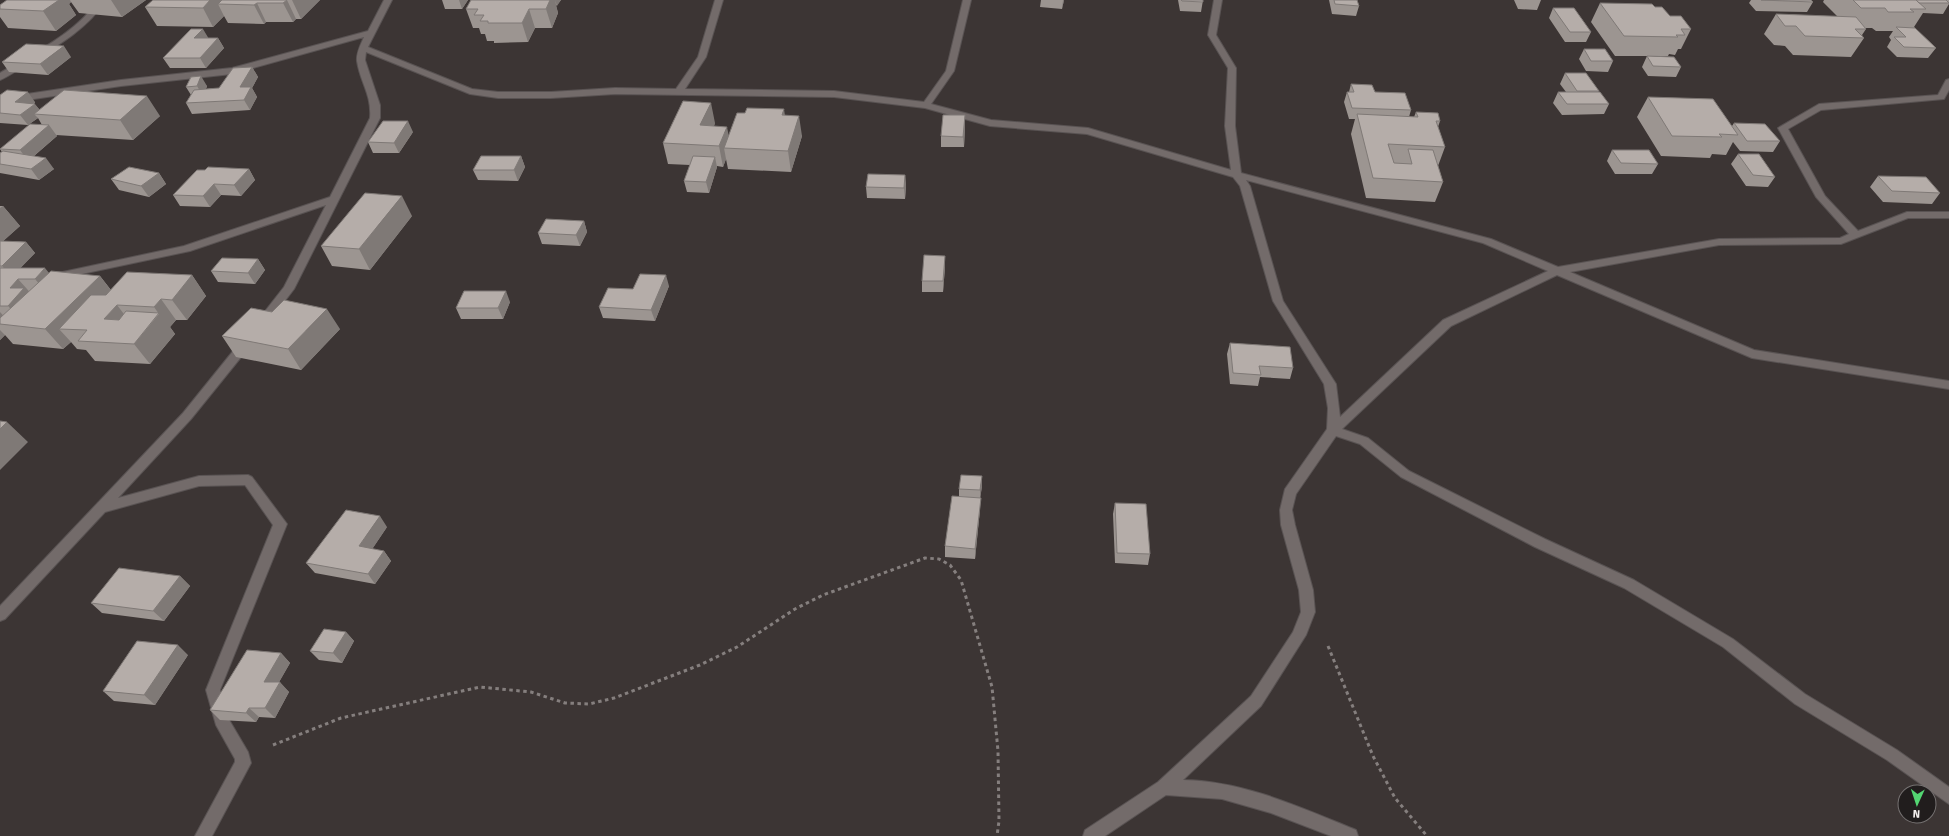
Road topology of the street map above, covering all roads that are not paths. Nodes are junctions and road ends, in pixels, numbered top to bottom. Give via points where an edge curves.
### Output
1 (102, 0) edge
2 (388, 0) edge
3 (720, 0) edge
4 (967, 0) edge
5 (1218, 0) edge
6 (371, 32) junction
7 (363, 48) junction
8 (0, 77) edge
9 (1949, 82) edge
10 (678, 93) junction
11 (0, 101) edge
12 (926, 105) junction
13 (1236, 175) junction
14 (334, 199) junction
15 (1949, 215) edge
16 (1856, 235) junction
17 (1557, 271) junction
18 (45, 278) edge
19 (1949, 385) edge
20 (1333, 430) junction
21 (102, 507) junction
22 (0, 615) edge
23 (1164, 788) junction
24 (1949, 796) edge
25 (203, 836) edge
26 (1091, 836) edge
27 (1350, 836) edge

1 - 8 street via 100,7 77,27
2 - 6 street
3 - 10 street via 702,57
4 - 12 street via 950,71
5 - 13 street via 1212,35 1232,68 1230,126
6 - 7 street
6 - 11 street via 232,71 121,82
7 - 10 street via 470,90 498,95 615,91
7 - 14 street via 361,60 376,105 375,118
9 - 16 street via 1941,97 1819,107 1783,128 1821,197
10 - 12 street via 834,94
12 - 13 street via 990,123 1088,131
13 - 17 street via 1487,241
13 - 20 street via 1245,186 1278,301 1330,384 1334,408
14 - 18 street via 186,249
14 - 21 street via 289,289 187,416
15 - 16 street via 1907,215
16 - 17 street via 1841,241 1719,242
17 - 19 street via 1752,354
17 - 20 street via 1447,323
20 - 23 street via 1290,493 1286,510 1306,590 1308,612 1299,635 1256,701
20 - 24 street via 1364,441 1412,478 1540,543 1629,584 1728,643 1800,699 1892,755
21 - 22 street
21 - 25 street via 199,481 248,480 280,524 213,690 222,725 243,757 239,771
23 - 26 street
23 - 27 street via 1222,791 1310,819

